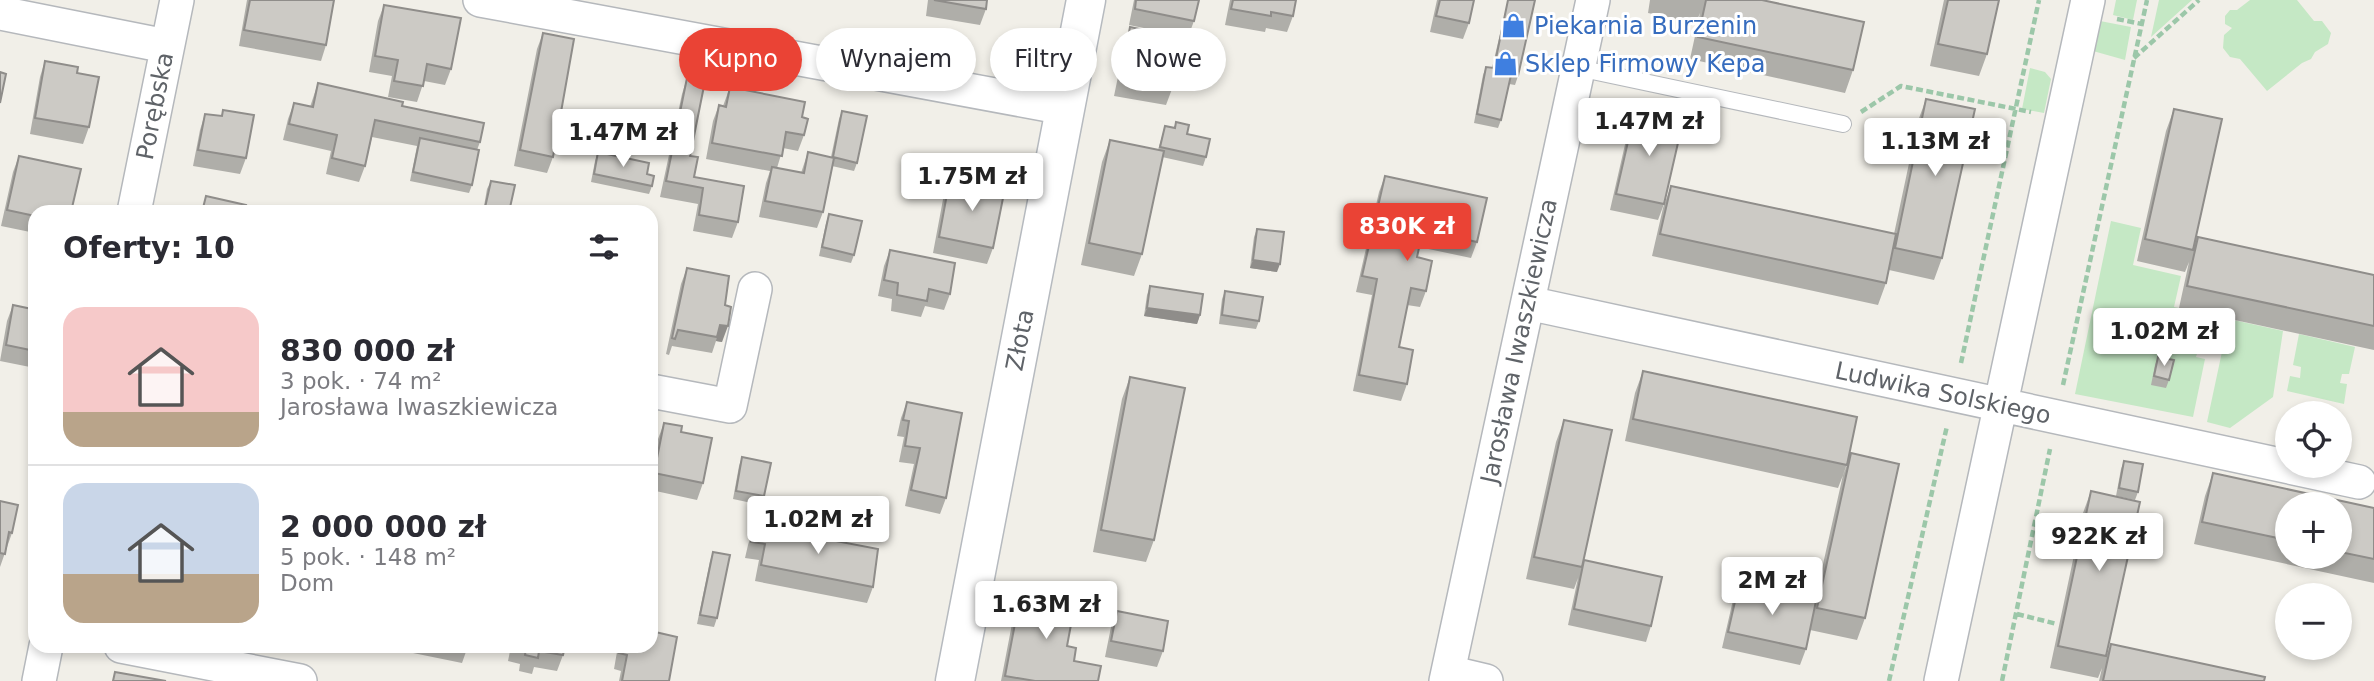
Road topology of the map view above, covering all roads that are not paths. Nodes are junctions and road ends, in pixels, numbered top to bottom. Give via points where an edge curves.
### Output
1 (177, 0) edge
2 (480, 0) edge
3 (1086, 0) edge
4 (1593, 0) edge
5 (2100, 9) edge
6 (0, 13) edge
7 (166, 46) junction
8 (1578, 68) junction
9 (1065, 108) junction
10 (1843, 124) road end
11 (135, 205) edge
12 (755, 289) dead end
13 (1528, 303) junction
14 (658, 392) edge
15 (2001, 405) junction
16 (2359, 482) dead end
17 (45, 653) edge
18 (157, 653) edge
19 (1447, 677) edge
20 (39, 681) edge
21 (300, 681) edge
22 (955, 681) edge
23 (1486, 681) edge
24 (1941, 681) edge

1 - 7 street, Porębska
2 - 9 street
3 - 9 street, Złota
4 - 8 street, Jarosława Iwaszkiewicza
5 - 15 street via 2062,120
6 - 7 street
7 - 11 street, Porębska
8 - 10 lane
8 - 13 street, Jarosława Iwaszkiewicza
9 - 22 street, Złota
12 - 14 street via 730,406
13 - 15 street, Ludwika Solskiego
13 - 19 street, Jarosława Iwaszkiewicza
15 - 16 street, Ludwika Solskiego
15 - 24 street
17 - 20 street
18 - 21 street
19 - 23 street

